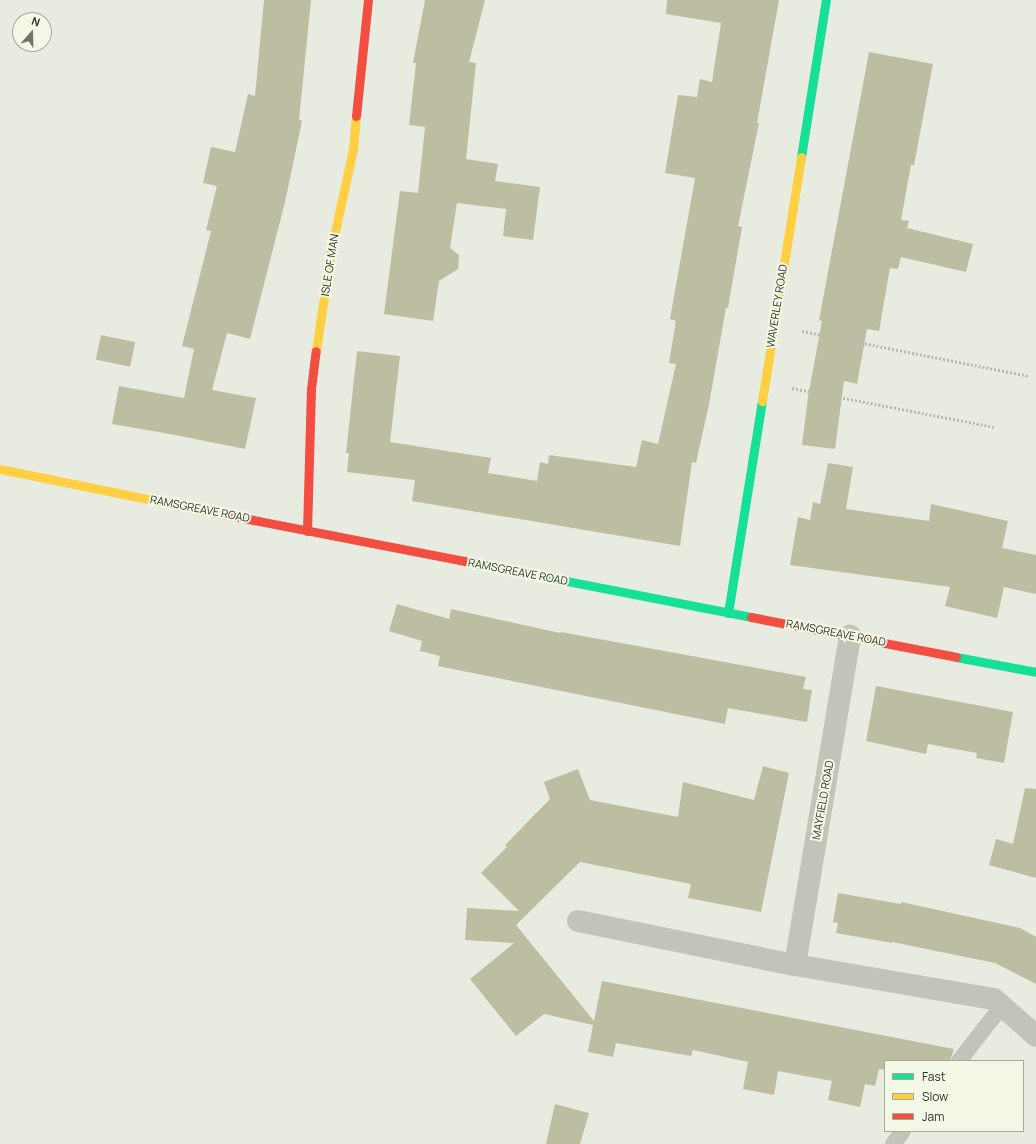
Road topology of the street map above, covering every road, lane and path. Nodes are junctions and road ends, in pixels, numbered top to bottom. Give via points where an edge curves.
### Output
1 (368, 0) edge
2 (826, 0) edge
3 (774, 326) junction
4 (1029, 376) dead end
5 (764, 383) junction
6 (995, 426) dead end
7 (0, 469) edge
8 (307, 531) junction
9 (728, 613) junction
10 (850, 636) junction
11 (1036, 672) edge
12 (578, 921) dead end
13 (795, 965) junction
14 (1002, 1006) junction
15 (1036, 1036) edge
16 (960, 1060) edge
17 (903, 1132) edge
18 (893, 1144) edge

1 - 8 street, ISLE OF MAN via 353,150 331,250 312,389
2 - 3 street, WAVERLEY ROAD
3 - 4 path
3 - 5 street, WAVERLEY ROAD
5 - 6 path
5 - 9 street, WAVERLEY ROAD
7 - 8 street, RAMSGREAVE ROAD
8 - 9 street, RAMSGREAVE ROAD
9 - 10 street, RAMSGREAVE ROAD
10 - 11 street, RAMSGREAVE ROAD
10 - 13 street, MAYFIELD ROAD
12 - 13 street
13 - 14 street via 994,999
14 - 15 street
14 - 16 lane
17 - 18 lane

